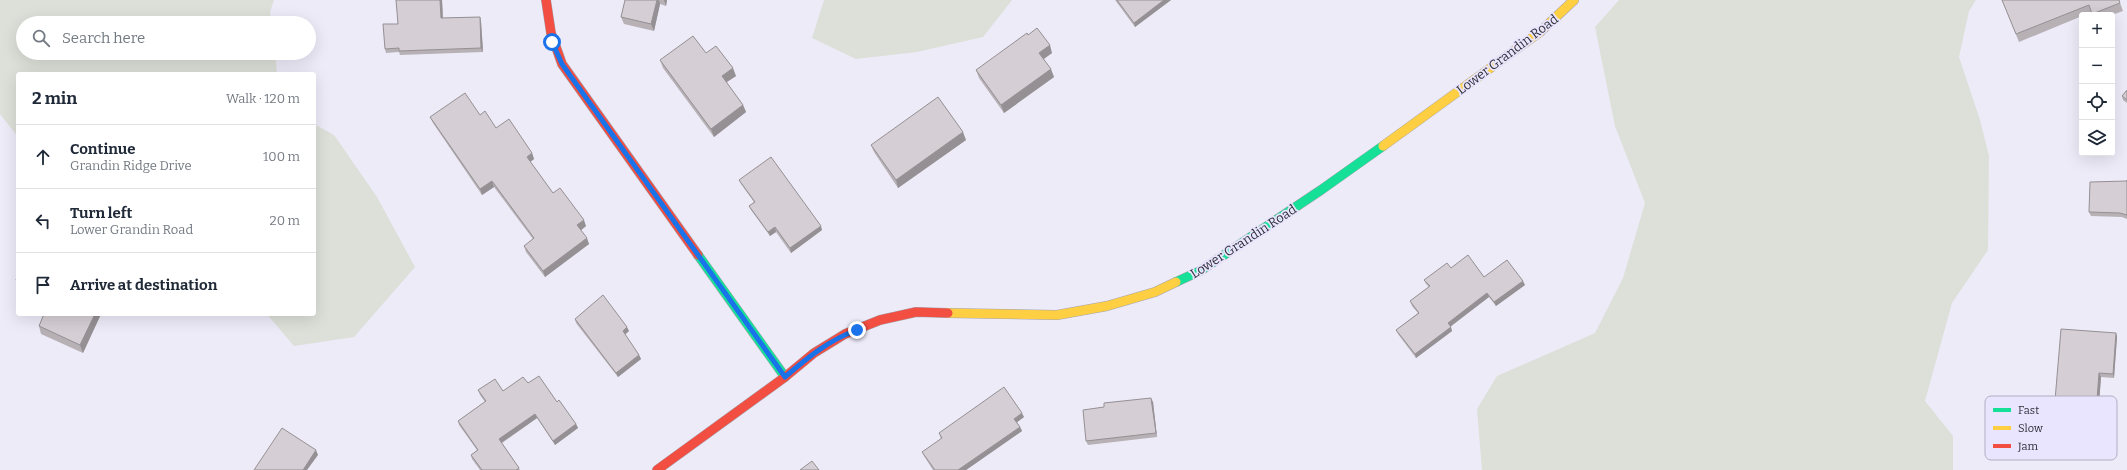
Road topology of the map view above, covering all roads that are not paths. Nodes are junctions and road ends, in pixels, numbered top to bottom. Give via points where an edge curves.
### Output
1 (546, 0) edge
2 (1574, 0) edge
3 (785, 377) junction
4 (657, 470) edge

1 - 3 street via 546,17 552,42 562,64
2 - 3 street, Lower Grandin Road via 1540,32 1334,181 1200,271 1141,296 1107,306 1057,315 916,312 880,320 833,341
3 - 4 street, Lower Grandin Road

